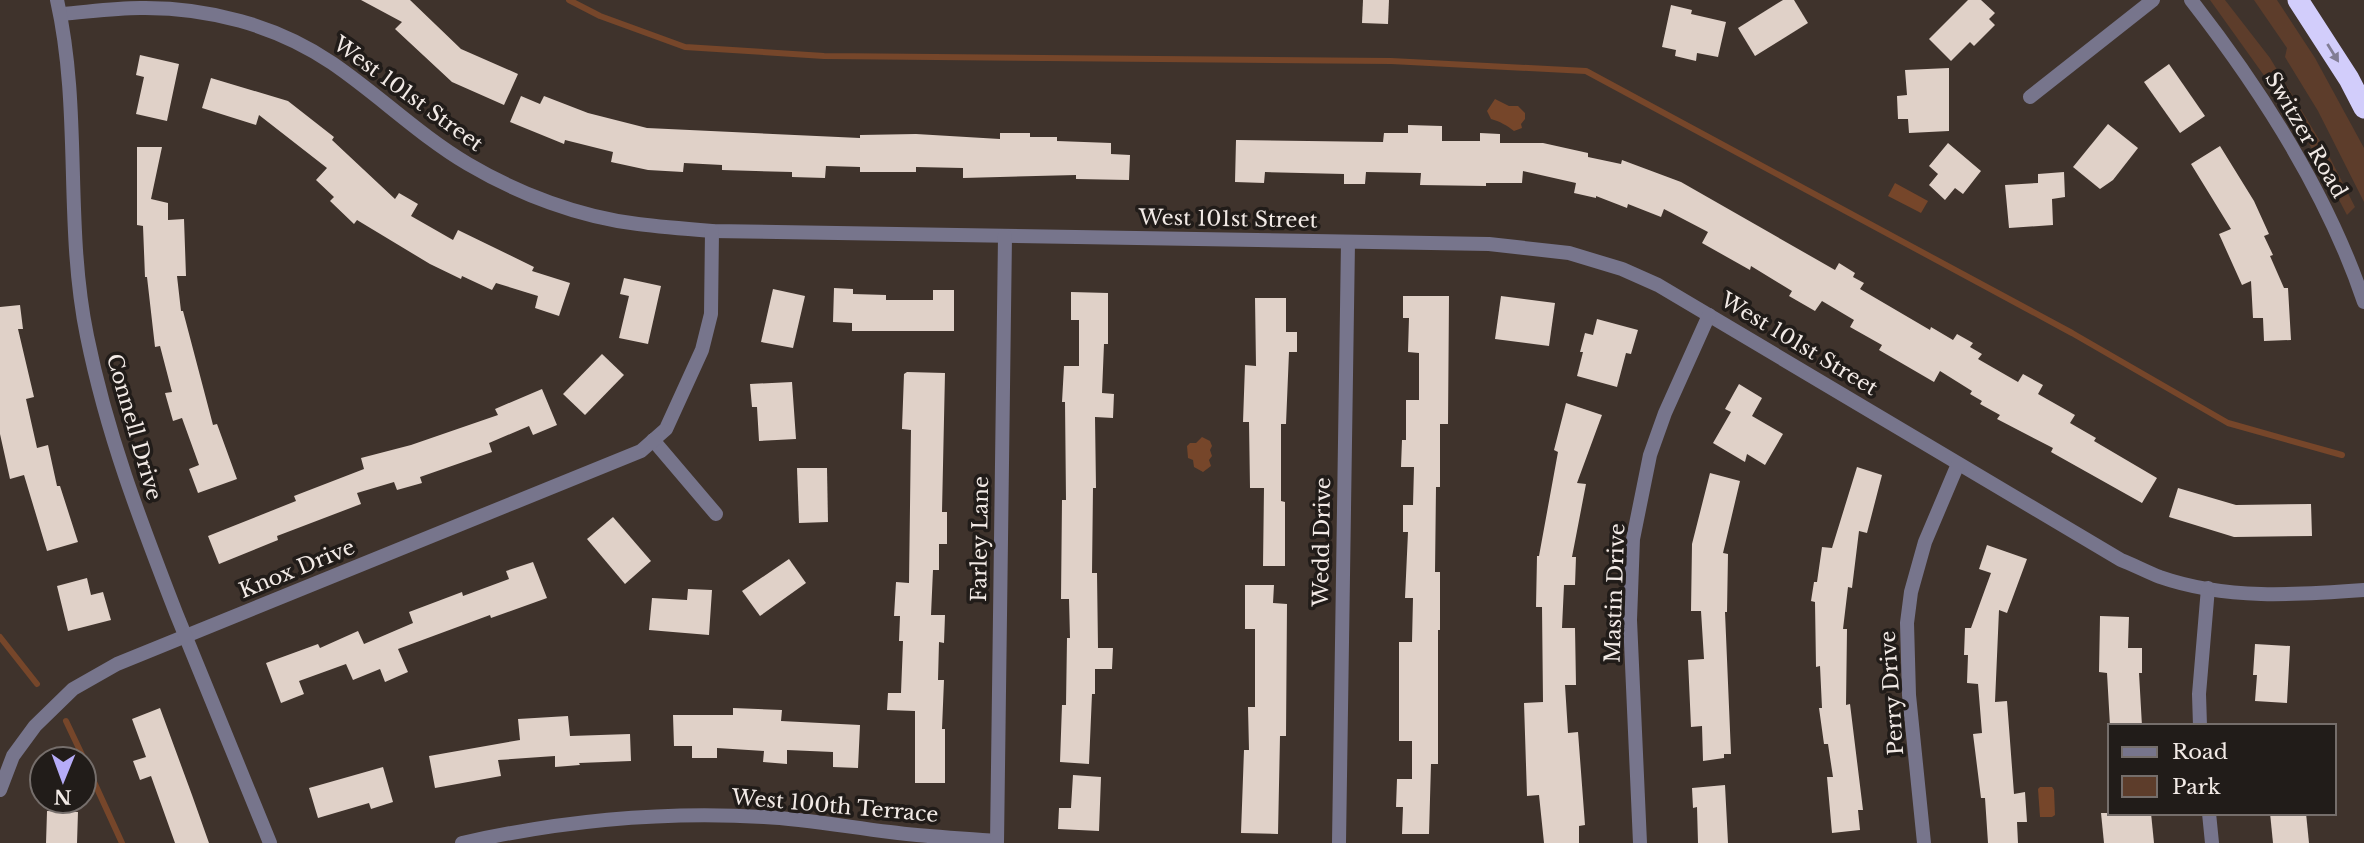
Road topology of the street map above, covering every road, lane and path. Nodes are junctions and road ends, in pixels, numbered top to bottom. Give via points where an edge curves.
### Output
1 (2153, 0) edge
2 (2191, 0) edge
3 (2298, 0) edge
4 (59, 7) edge
5 (2030, 97) dead end
6 (2364, 108) edge
7 (712, 231) junction
8 (1005, 236) junction
9 (1348, 242) junction
10 (2364, 302) edge
11 (1709, 315) junction
12 (653, 440) junction
13 (1958, 464) junction
14 (716, 514) dead end
15 (2208, 588) junction
16 (2364, 590) edge
17 (186, 636) junction
18 (2200, 724) edge
19 (0, 790) edge
20 (2209, 815) edge
21 (997, 842) edge
22 (270, 843) edge
23 (462, 843) edge
24 (1339, 843) edge
25 (1640, 843) edge
26 (1924, 843) edge
27 (2212, 843) edge

1 - 5 street
2 - 10 street, Switzer Road via 2275,119 2328,214
3 -> 6 highway
4 - 7 street, West 101st Street via 183,9 256,26 329,61 421,134 520,191 582,213
4 - 17 street, Connell Drive via 70,78 72,214 86,335 104,415 131,499
7 - 8 street, West 101st Street
7 - 12 street, Knox Drive via 711,314 702,351 666,429
8 - 9 street, West 101st Street
8 - 21 street, Farley Lane
9 - 11 street, West 101st Street via 1489,244 1569,253 1658,285
9 - 24 street, Wedd Drive
11 - 13 street, West 101st Street
11 - 25 street, Mastin Drive via 1654,445 1633,539 1630,620
12 - 14 street
12 - 17 street, Knox Drive via 641,451 594,471
13 - 15 street, West 101st Street via 2120,560
13 - 26 street, Perry Drive via 1925,542 1907,623 1909,695
15 - 16 street, West 101st Street via 2269,595
15 - 18 street
17 - 19 street, Knox Drive via 117,664 73,690 35,726 13,756
17 - 22 street, Connell Drive
20 - 27 street
21 - 23 street, West 100th Terrace via 809,820 687,815 614,819

